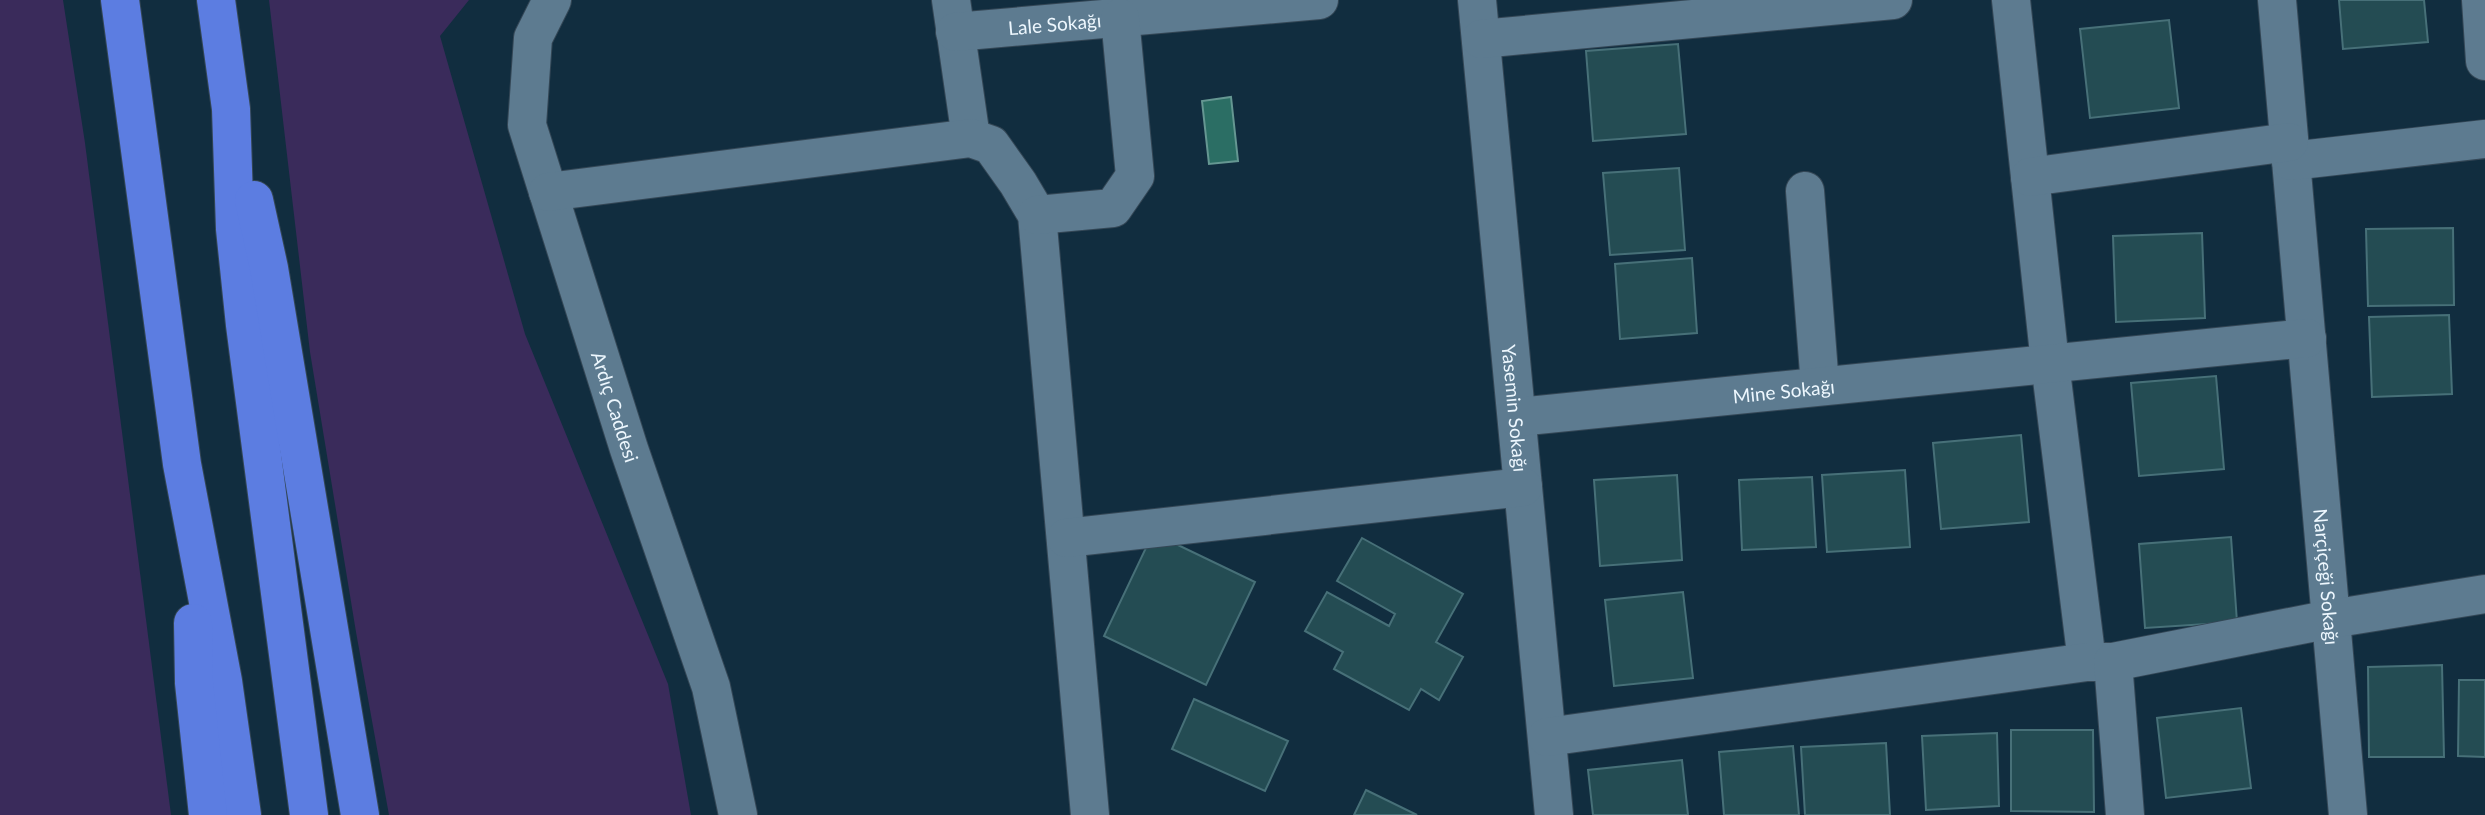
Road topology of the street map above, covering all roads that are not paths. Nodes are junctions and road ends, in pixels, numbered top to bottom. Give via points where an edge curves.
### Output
1 (120, 0) edge
2 (216, 0) edge
3 (552, 0) edge
4 (1319, 0) edge
5 (1477, 0) edge
6 (1893, 0) edge
7 (2011, 0) edge
8 (2277, 0) edge
9 (2481, 0) edge
10 (953, 16) edge
11 (1119, 18) junction
12 (1481, 40) junction
13 (2485, 61) edge
14 (231, 109) junction
15 (971, 138) junction
16 (2485, 139) edge
17 (2290, 152) junction
18 (2030, 177) junction
19 (1805, 191) dead end
20 (548, 192) junction
21 (1037, 215) junction
22 (2306, 338) junction
23 (2050, 363) junction
24 (1820, 386) junction
25 (1517, 417) junction
26 (182, 464) junction
27 (1523, 487) junction
28 (1066, 538) junction
29 (2485, 594) edge
30 (2331, 619) junction
31 (2100, 662) junction
32 (1546, 737) junction
33 (208, 815) edge
34 (242, 815) edge
35 (309, 815) edge
36 (360, 815) edge
37 (738, 815) edge
38 (1090, 815) edge
39 (1554, 815) edge
40 (2124, 815) edge
41 (2348, 815) edge

1 - 26 highway
2 - 14 highway
3 - 20 street, Ardıç Caddesi via 533,38 527,125
4 - 11 street, Lale Sokağı
5 - 12 street, Yasemin Sokağı
6 - 12 street
7 - 18 street
8 - 17 street, Narçiçeği Sokağı
9 - 13 street
10 - 11 street, Lale Sokağı
10 - 15 street
11 - 21 street via 1135,176 1113,208
12 - 25 street, Yasemin Sokağı
14 - 35 highway via 235,229 245,325
14 - 36 highway via 269,268
15 - 20 street
15 - 21 street via 992,145
16 - 17 street
17 - 18 street
17 - 22 street, Narçiçeği Sokağı
18 - 23 street
19 - 24 street
20 - 37 street, Ardıç Caddesi via 711,687
21 - 28 street
22 - 23 street
22 - 30 street, Narçiçeği Sokağı
23 - 24 street, Mine Sokağı
23 - 31 street
24 - 25 street, Mine Sokağı
25 - 27 street, Yasemin Sokağı
26 - 33 highway via 194,683
26 - 34 highway via 223,681
27 - 28 street
27 - 32 street, Yasemin Sokağı
28 - 38 street
29 - 30 street
30 - 31 street
30 - 41 street, Narçiçeği Sokağı
31 - 32 street
31 - 40 street
32 - 39 street, Yasemin Sokağı

